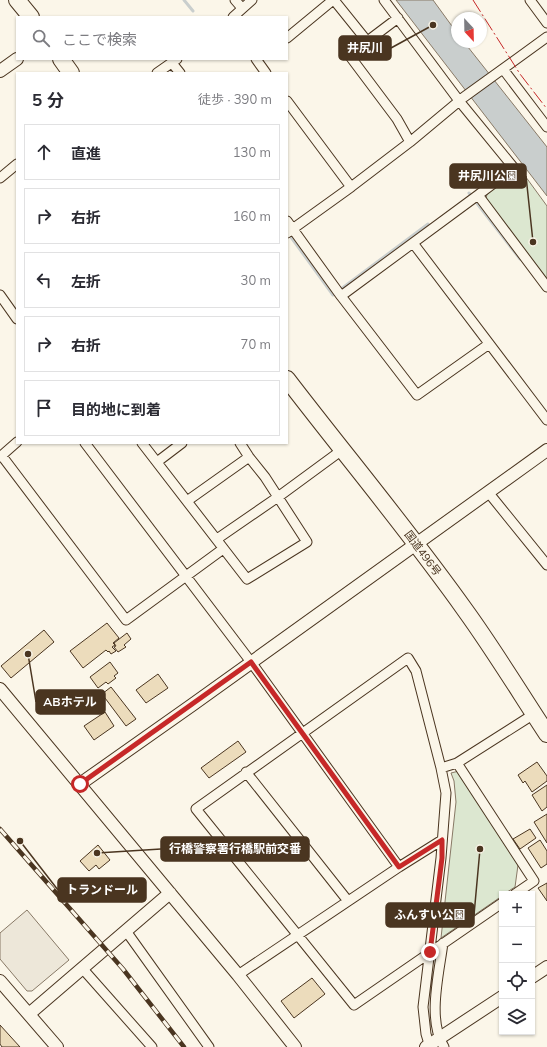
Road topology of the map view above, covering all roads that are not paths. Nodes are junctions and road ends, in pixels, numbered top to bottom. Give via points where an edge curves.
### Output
1 (17, 0) edge
2 (235, 0) edge
3 (252, 0) edge
4 (334, 0) edge
5 (384, 0) edge
6 (530, 0) edge
7 (242, 8) junction
8 (30, 16) edge
9 (234, 16) edge
10 (398, 18) junction
11 (547, 23) edge
12 (288, 37) edge
13 (547, 37) edge
14 (367, 41) junction
15 (16, 59) edge
16 (63, 60) edge
17 (258, 60) edge
18 (175, 61) edge
19 (501, 70) junction
20 (0, 71) edge
21 (70, 72) edge
22 (158, 72) edge
23 (180, 72) edge
24 (265, 72) edge
25 (462, 100) junction
26 (288, 102) edge
27 (547, 127) edge
28 (410, 142) junction
29 (16, 165) edge
30 (0, 178) edge
31 (351, 186) junction
32 (478, 195) junction
33 (289, 228) edge
34 (412, 243) junction
35 (547, 287) edge
36 (0, 295) edge
37 (341, 296) junction
38 (16, 318) edge
39 (489, 344) junction
40 (288, 380) edge
41 (547, 420) edge
42 (16, 443) edge
43 (85, 444) edge
44 (143, 444) edge
45 (181, 444) edge
46 (241, 444) edge
47 (342, 450) junction
48 (547, 450) edge
49 (1, 457) edge
50 (249, 457) junction
51 (157, 462) junction
52 (488, 492) junction
53 (278, 498) junction
54 (187, 501) junction
55 (217, 539) junction
56 (417, 544) junction
57 (223, 549) junction
58 (546, 561) edge
59 (186, 577) junction
60 (251, 662) junction
61 (0, 688) edge
62 (534, 714) junction
63 (546, 730) edge
64 (302, 733) junction
65 (457, 763) junction
66 (441, 768) junction
67 (246, 772) junction
68 (80, 784) junction
69 (442, 840) junction
70 (399, 867) junction
71 (519, 891) edge
72 (170, 893) junction
73 (348, 901) junction
74 (499, 905) edge
75 (126, 931) junction
76 (298, 936) junction
77 (443, 943) junction
78 (430, 952) junction
79 (547, 967) edge
80 (82, 968) junction
81 (238, 975) junction
82 (535, 975) edge
83 (0, 981) edge
84 (499, 999) edge
85 (29, 1014) junction
86 (434, 1045) edge
87 (57, 1047) edge
88 (152, 1047) edge
89 (209, 1047) edge
90 (295, 1047) edge

1 - 8 highway
2 - 7 street
3 - 7 street
4 - 12 street
4 - 14 street
5 - 10 street
6 - 11 street
7 - 9 street
10 - 14 street
10 - 25 street
13 - 19 street
14 - 28 street via 349,54 397,119
15 - 20 street
16 - 21 highway
17 - 24 street
18 - 22 street
18 - 23 street
19 - 25 street
19 - 27 street
25 - 28 street
25 - 32 street via 514,168
26 - 31 street
28 - 31 street
29 - 30 street
31 - 33 street
32 - 34 street
32 - 35 street
33 - 37 street
34 - 37 street
34 - 39 street
36 - 38 street
37 - 39 street via 417,395
39 - 41 street
40 - 47 highway, 国道496号
42 - 49 street
43 - 59 street
44 - 51 street
45 - 51 street
46 - 50 street
47 - 53 street
47 - 56 highway, 国道496号
48 - 52 street
49 - 59 street via 126,620
50 - 53 street
50 - 54 street
51 - 54 street
52 - 56 street
52 - 58 street
53 - 55 street
53 - 57 street via 307,542 247,579
54 - 55 street
55 - 57 street
56 - 60 street
56 - 62 highway, 国道496号 via 466,611
57 - 59 street
59 - 60 street
60 - 64 street
60 - 68 street
61 - 68 street
62 - 63 highway, 国道496号
62 - 65 street
64 - 66 street via 408,658 416,671
64 - 67 street
64 - 70 street
65 - 66 street
65 - 71 street via 534,881
66 - 69 street via 446,793
67 - 73 street
67 - 76 street via 196,809
68 - 72 street
69 - 70 street
69 - 78 street
70 - 73 street
72 - 75 street
72 - 81 street
73 - 76 street
74 - 77 street
75 - 80 street
75 - 89 street
76 - 78 street via 354,1005
76 - 81 street
77 - 78 street
77 - 86 street via 435,1006
78 - 86 street via 423,1007 426,1034
79 - 82 street
80 - 85 street
80 - 88 street
81 - 90 street
83 - 85 street
84 - 86 street
85 - 87 street

